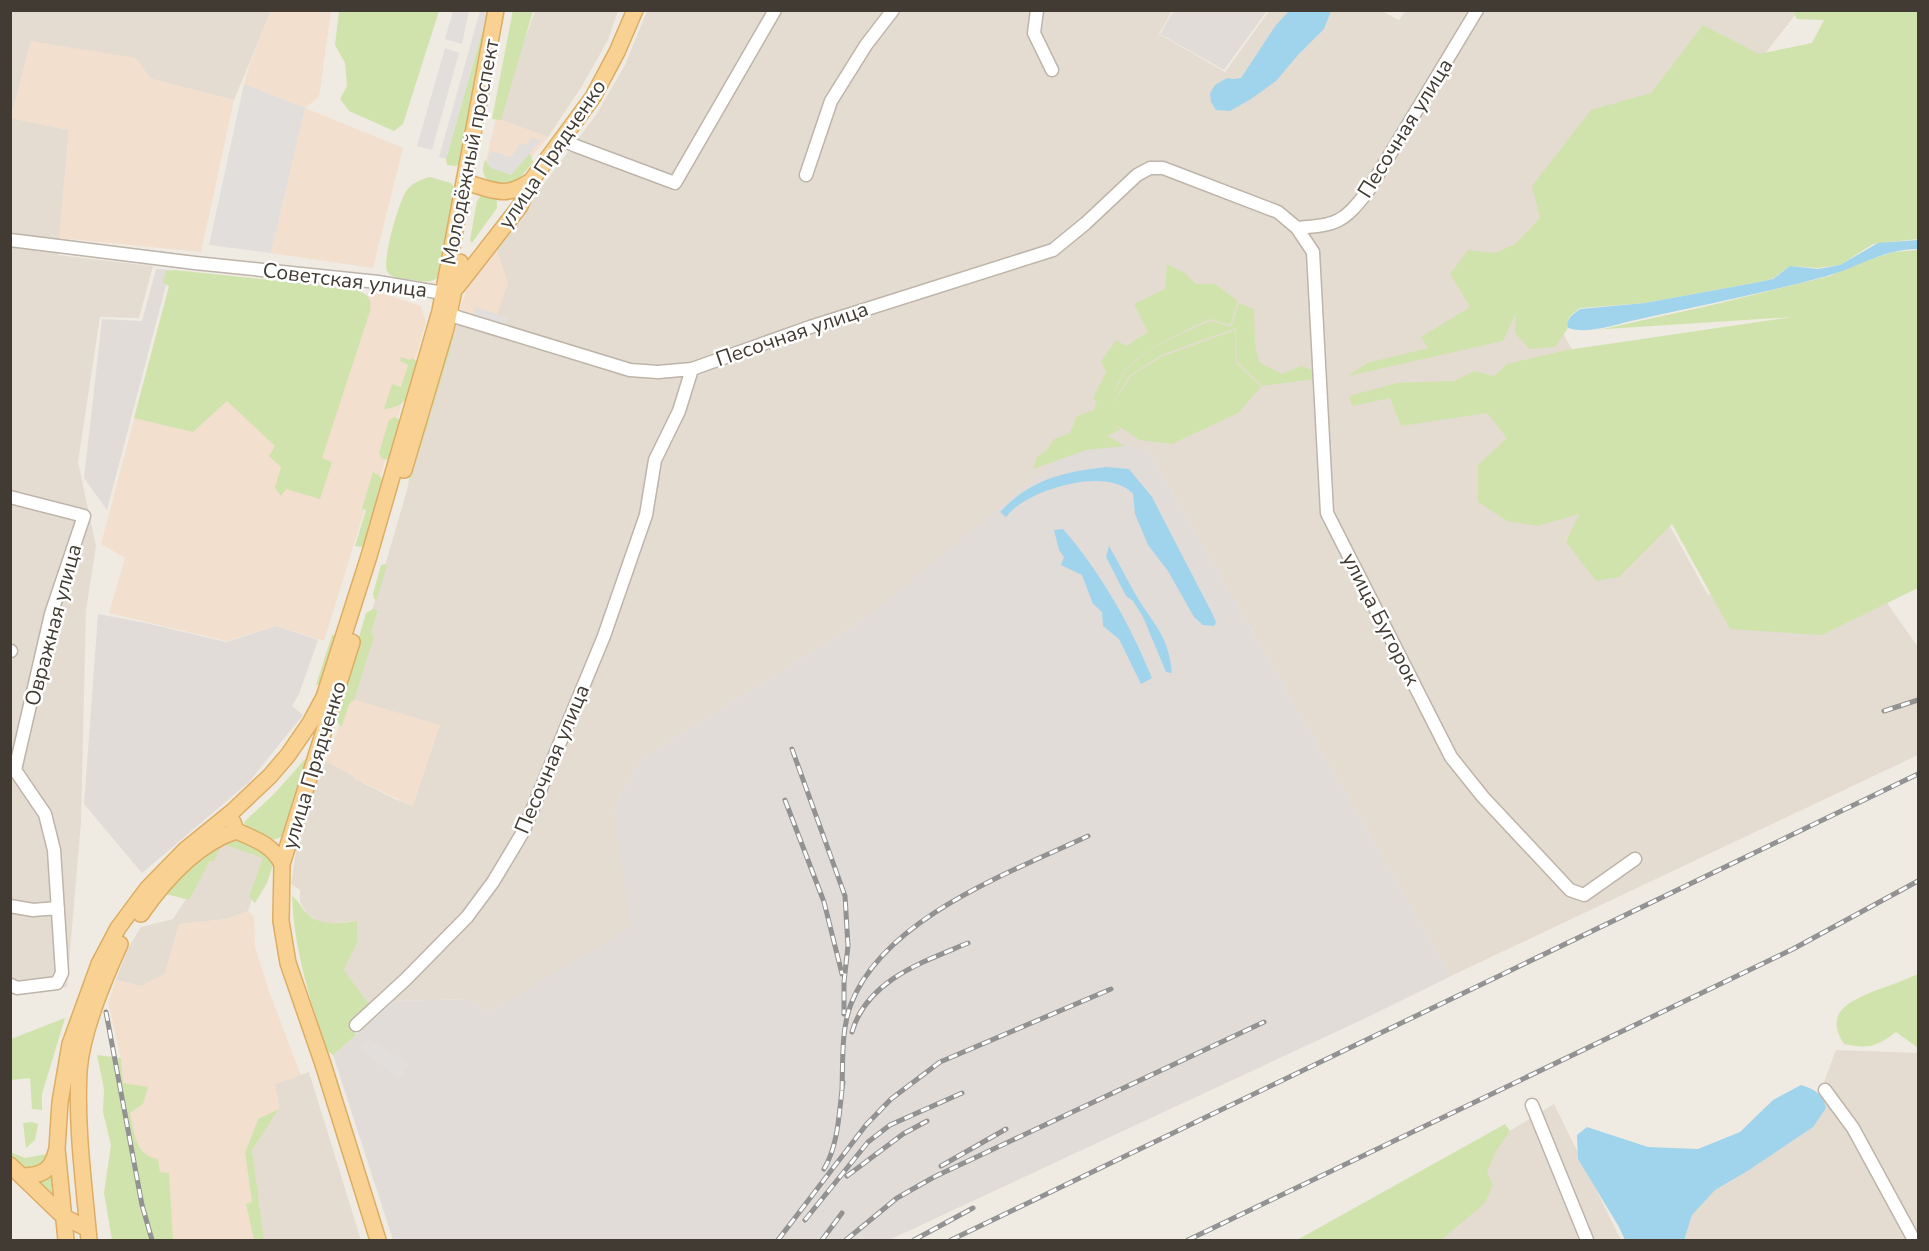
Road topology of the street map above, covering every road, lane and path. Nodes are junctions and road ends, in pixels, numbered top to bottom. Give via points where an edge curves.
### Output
1 (496, 10) edge
2 (506, 10) edge
3 (635, 10) edge
4 (775, 10) edge
5 (893, 10) edge
6 (1037, 10) edge
7 (1476, 10) edge
8 (1052, 70) dead end
9 (563, 140) junction
10 (806, 175) dead end
11 (531, 181) junction
12 (469, 183) junction
13 (1297, 228) junction
14 (10, 240) edge
15 (449, 291) junction
16 (449, 314) junction
17 (692, 369) junction
18 (10, 497) edge
19 (361, 596) junction
20 (288, 755) junction
21 (314, 764) junction
22 (232, 811) junction
23 (236, 831) junction
24 (290, 840) junction
25 (268, 846) junction
26 (1635, 859) dead end
27 (282, 864) junction
28 (10, 906) edge
29 (58, 908) junction
30 (11, 985) edge
31 (356, 1025) dead end
32 (1825, 1090) dead end
33 (1532, 1105) dead end
34 (57, 1149) junction
35 (16, 1171) edge
36 (64, 1217) junction
37 (89, 1235) edge
38 (66, 1240) edge
39 (378, 1240) edge
40 (1587, 1240) edge
41 (1914, 1240) edge

1 - 12 main road, Молодёжный проспект
2 - 12 main road, Молодёжный проспект
3 - 9 main road, улица Прядченко via 593,97
4 - 9 street via 675,183
5 - 10 street via 831,101
6 - 8 street via 1034,33
7 - 13 street, Песочная улица via 1351,213 1329,225
9 - 11 main road, улица Прядченко
11 - 12 main road via 505,193
11 - 15 main road, улица Прядченко via 520,206
12 - 15 main road, Молодёжный проспект
13 - 17 street, Песочная улица via 1278,212 1163,168 1150,168 1053,249
13 - 26 street, улица Бугорок via 1313,252 1327,513 1451,757 1570,890 1584,895
14 - 15 street, Советская улица
15 - 16 main road, улица Прядченко
15 - 19 main road, улица Прядченко via 440,311
16 - 17 street, Советская улица via 630,370
16 - 19 main road, улица Прядченко
17 - 31 street, Песочная улица via 679,411 656,460 646,515 604,636 523,832 467,917
18 - 29 street, Овражная улица via 84,516 51,614 15,770 45,814 54,850
19 - 20 main road, улица Прядченко via 324,697
19 - 21 main road, улица Прядченко
20 - 21 main road via 302,752 310,755
20 - 22 main road, улица Прядченко
21 - 24 main road, улица Прядченко
22 - 23 main road
22 - 34 main road, улица Прядченко via 184,850 147,889 118,928 99,964 70,1044
23 - 25 main road
23 - 37 main road via 211,841 146,906 120,943 103,981 79,1069 80,1147
24 - 25 main road via 280,846
24 - 27 main road, улица Прядченко
25 - 27 main road
27 - 39 main road, улица Прядченко via 281,921 288,963
28 - 29 street via 33,910
29 - 30 street via 62,973 57,983 17,988
32 - 41 street via 1853,1128
33 - 40 street
34 - 35 main road via 54,1163 43,1173
34 - 36 main road, улица Прядченко
35 - 36 main road
36 - 37 main road
36 - 38 main road, улица Прядченко

